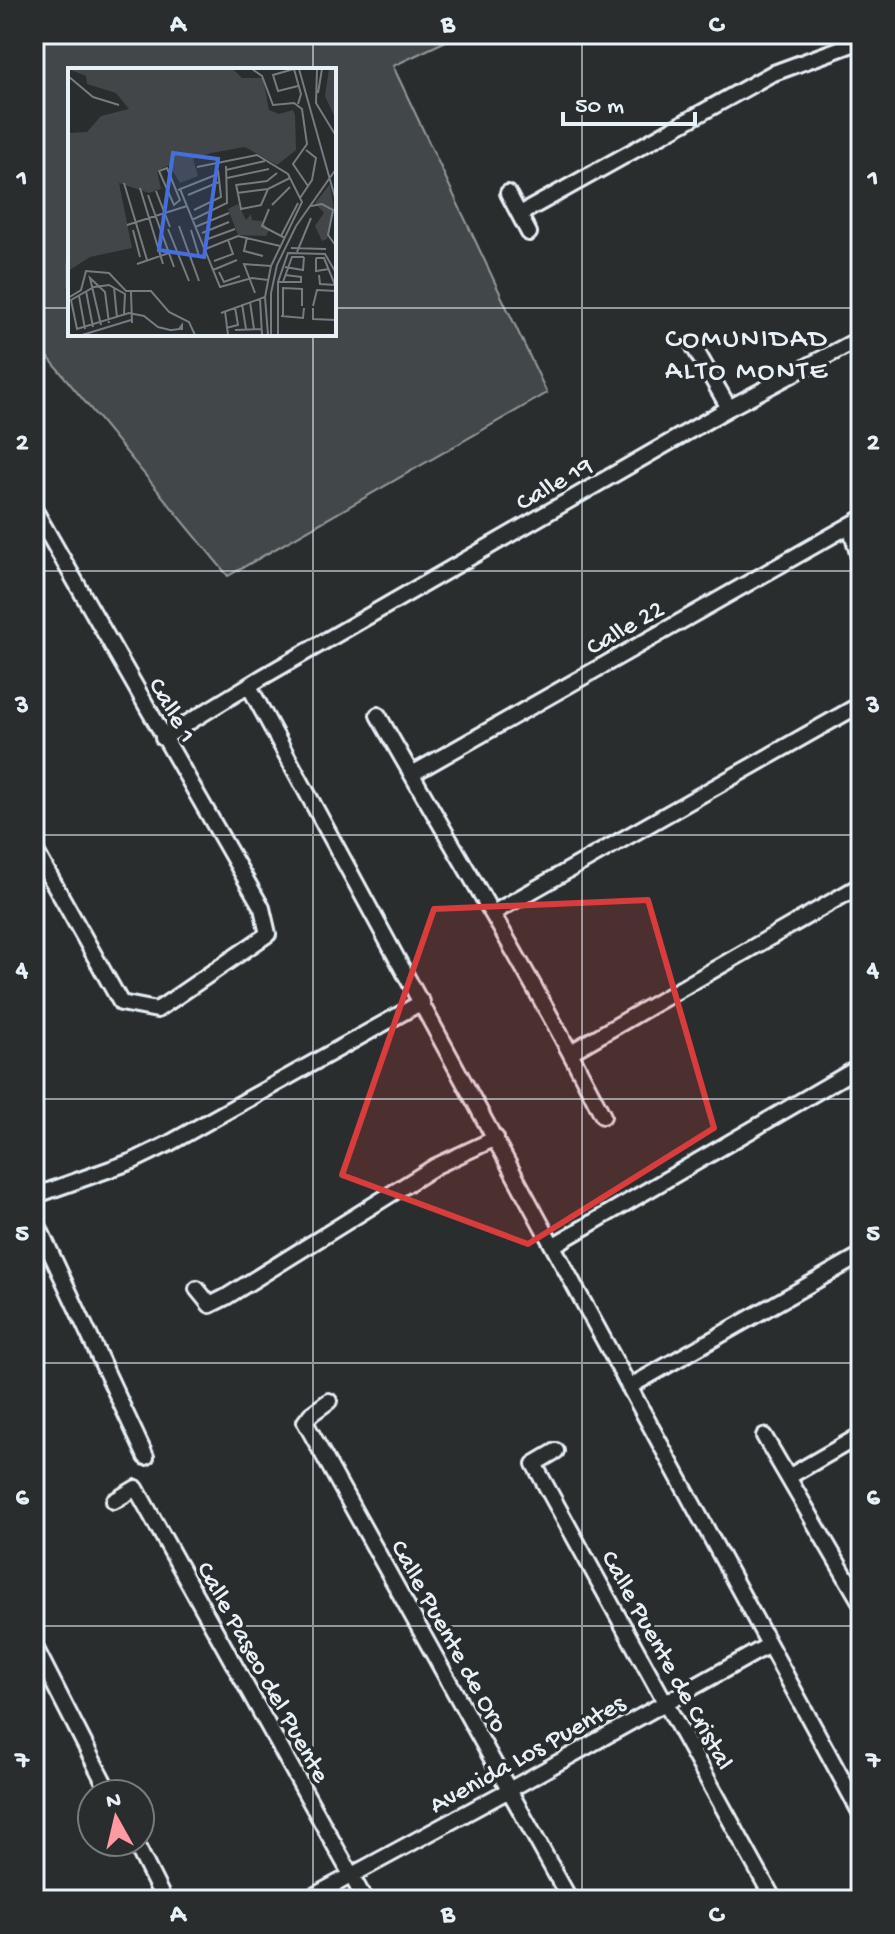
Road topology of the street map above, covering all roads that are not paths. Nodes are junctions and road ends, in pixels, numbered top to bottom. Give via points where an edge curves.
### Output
1 (861, 41) edge
2 (508, 193) dead end
3 (520, 214) junction
4 (529, 233) dead end
5 (861, 338) edge
6 (694, 347) dead end
7 (729, 408) junction
8 (34, 509) edge
9 (855, 522) edge
10 (861, 564) edge
11 (249, 686) junction
12 (861, 704) edge
13 (378, 715) dead end
14 (163, 738) junction
15 (412, 774) junction
16 (34, 848) edge
17 (861, 885) edge
18 (493, 913) junction
19 (422, 1002) junction
20 (571, 1052) junction
21 (861, 1066) edge
22 (603, 1116) dead end
23 (496, 1138) junction
24 (34, 1196) edge
25 (34, 1217) edge
26 (554, 1245) junction
27 (861, 1255) edge
28 (197, 1289) dead end
29 (629, 1387) junction
30 (329, 1401) dead end
31 (861, 1435) edge
32 (764, 1436) dead end
33 (556, 1451) dead end
34 (146, 1457) dead end
35 (790, 1476) junction
36 (114, 1501) dead end
37 (861, 1603) edge
38 (34, 1645) edge
39 (769, 1645) junction
40 (666, 1702) junction
41 (102, 1778) edge
42 (509, 1790) junction
43 (859, 1805) edge
44 (143, 1858) edge
45 (352, 1876) junction
46 (164, 1900) edge
47 (306, 1900) edge
48 (365, 1900) edge
49 (570, 1900) edge
50 (774, 1900) edge

1 - 3 street via 771,74
2 - 3 street
3 - 4 street
5 - 7 street, Calle 19
6 - 7 street
7 - 11 street, Calle 19
8 - 14 street, Calle 1
9 - 10 street
9 - 15 street, Calle 22
11 - 14 street, Calle 19
11 - 19 street
12 - 18 street
13 - 15 street
14 - 16 street, Calle 1 via 262,908 268,934 157,1010 121,1003
15 - 18 street
17 - 20 street
18 - 20 street
19 - 23 street
19 - 24 street via 168,1144
20 - 22 street
21 - 26 street
23 - 26 street
23 - 28 street via 436,1166 210,1305
25 - 34 street
26 - 29 street
27 - 29 street
29 - 39 street
30 - 42 street, Calle Puente de Oro via 305,1422
31 - 35 street
32 - 35 street
33 - 40 street, Calle Puente de Cristal via 534,1464
35 - 37 street
36 - 45 street, Calle Paseo del Puente via 136,1488
38 - 41 street
39 - 40 street, Avenida Los Puentes
39 - 43 street
40 - 42 street, Avenida Los Puentes
40 - 50 street, Calle Puente de Cristal
42 - 45 street, Avenida Los Puentes
42 - 49 street, Calle Puente de Oro
44 - 46 street
45 - 47 street, Avenida Los Puentes
45 - 48 street, Calle Paseo del Puente

